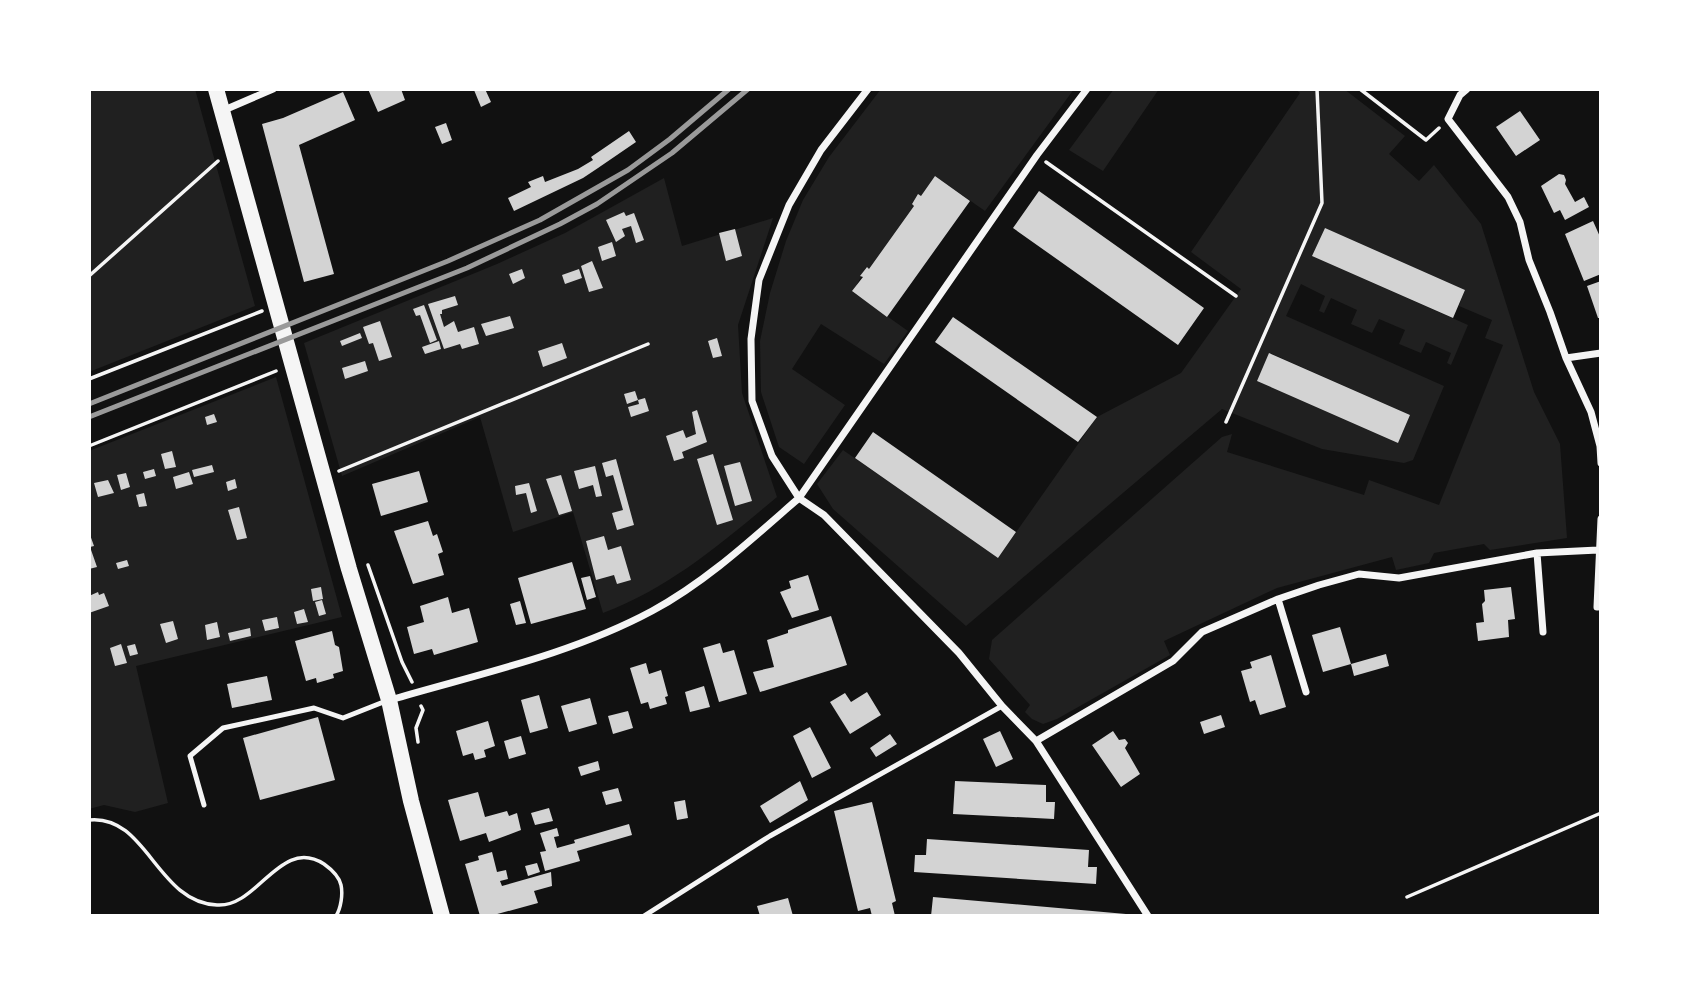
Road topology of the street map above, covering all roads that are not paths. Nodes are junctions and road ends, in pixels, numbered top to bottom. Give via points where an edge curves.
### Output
1 (216, 89) edge
2 (273, 89) edge
3 (869, 89) edge
4 (1087, 89) edge
5 (1467, 89) edge
6 (222, 111) junction
7 (1601, 353) edge
8 (1566, 358) junction
9 (1601, 463) edge
10 (799, 498) junction
11 (1601, 519) edge
12 (1598, 550) junction
13 (1537, 553) junction
14 (1278, 599) junction
15 (1597, 607) dead end
16 (1543, 632) dead end
17 (1306, 692) dead end
18 (389, 700) junction
19 (1002, 706) junction
20 (1036, 741) junction
21 (204, 805) dead end
22 (442, 916) edge
23 (645, 916) edge
24 (1148, 916) edge

1 - 6 main road
2 - 6 street
3 - 10 street via 821,150 796,194 759,280 751,339 752,401 772,456
4 - 10 street
5 - 8 street via 1448,119 1507,197 1520,222 1529,260
6 - 18 main road
7 - 8 street
8 - 9 street via 1591,412
10 - 18 street via 706,577 643,616 546,656
10 - 19 street via 824,515 958,653
11 - 12 street
12 - 13 street
12 - 15 street
13 - 14 street via 1399,578 1359,574
13 - 16 street
14 - 17 street
14 - 20 street via 1202,632 1173,661
18 - 21 lane via 343,718 314,708 223,728 190,756
18 - 22 main road
19 - 20 street
19 - 23 lane via 770,836
20 - 24 street

